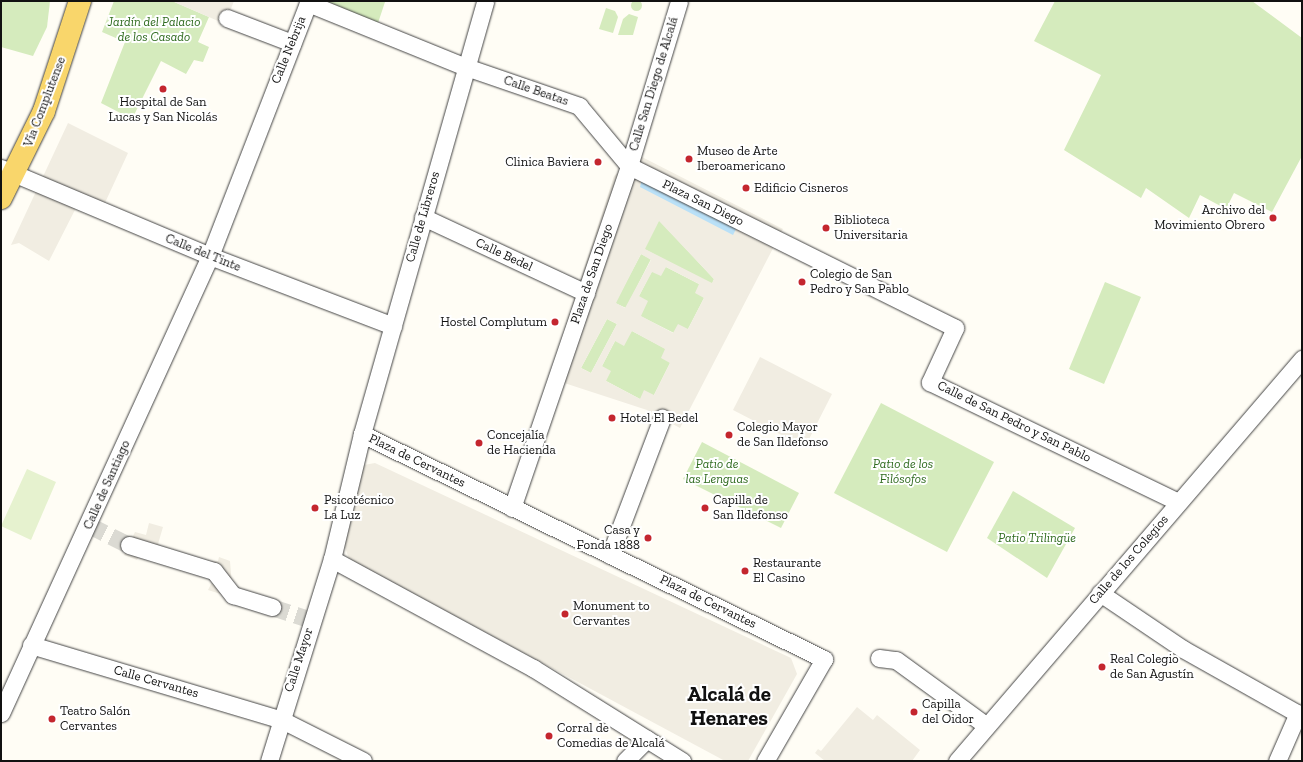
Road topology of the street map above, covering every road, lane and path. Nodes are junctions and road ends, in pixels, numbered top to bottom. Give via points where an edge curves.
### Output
1 (80, 1) edge
2 (485, 1) edge
3 (679, 1) edge
4 (227, 18) dead end
5 (292, 43) junction
6 (466, 67) junction
7 (628, 166) junction
8 (8, 172) edge
9 (1, 198) edge
10 (423, 217) junction
11 (778, 240) joint
12 (210, 256) junction
13 (586, 293) junction
14 (393, 326) junction
15 (1302, 359) edge
16 (662, 418) dead end
17 (362, 434) junction
18 (1178, 502) junction
19 (512, 508) junction
20 (129, 544) tunnel mouth
21 (610, 555) junction
22 (332, 559) junction
23 (1100, 593) junction
24 (272, 607) tunnel mouth
25 (31, 646) junction
26 (879, 658) dead end
27 (1, 713) edge
28 (1300, 714) edge
29 (280, 718) junction
30 (988, 726) junction
31 (643, 744) junction
32 (269, 761) edge
33 (363, 761) edge
34 (625, 761) edge
35 (682, 761) edge
36 (765, 761) edge
37 (958, 761) edge
38 (1276, 761) edge

1 - 8 main road, Vía Complutense via 44,111
2 - 6 street, Calle de Libreros
3 - 7 street, Calle San Diego de Alcalá
4 - 5 street
5 - 6 street, Calle Nebrija via 308,3
5 - 12 street, Calle Nebrija
6 - 7 street, Calle Beatas via 578,106
6 - 10 street, Calle de Libreros
7 - 11 street, Plaza San Diego
7 - 13 street, Plaza de San Diego
8 - 9 main road, Vía Complutense
8 - 12 street, Calle del Tinte
10 - 13 street, Calle Bedel
10 - 14 street, Calle de Libreros
11 - 18 street, Calle de San Pedro y San Pablo via 955,328 930,382
12 - 14 street, Calle del Tinte
12 - 25 street, Calle de Santiago
13 - 19 street, Plaza de San Diego
14 - 17 street, Calle de Libreros
15 - 18 street, Calle de los Colegios
16 - 21 street
17 - 19 street, Plaza de Cervantes
17 - 22 street, Plaza de Cervantes
18 - 23 street, Calle de los Colegios
19 - 21 street, Plaza de Cervantes
20 - 24 street via 214,572 233,595
21 - 36 street, Plaza de Cervantes via 824,659
22 - 29 street, Calle Mayor
22 - 31 street via 533,668
23 - 28 street via 1183,649
23 - 30 street, Calle de los Colegios
25 - 27 street, Calle de Santiago
25 - 29 street, Calle Cervantes
26 - 30 street via 896,660
28 - 38 street
29 - 32 street, Calle Mayor
29 - 33 street, Calle Cervantes
30 - 37 street, Calle de los Colegios
31 - 34 street
31 - 35 street

